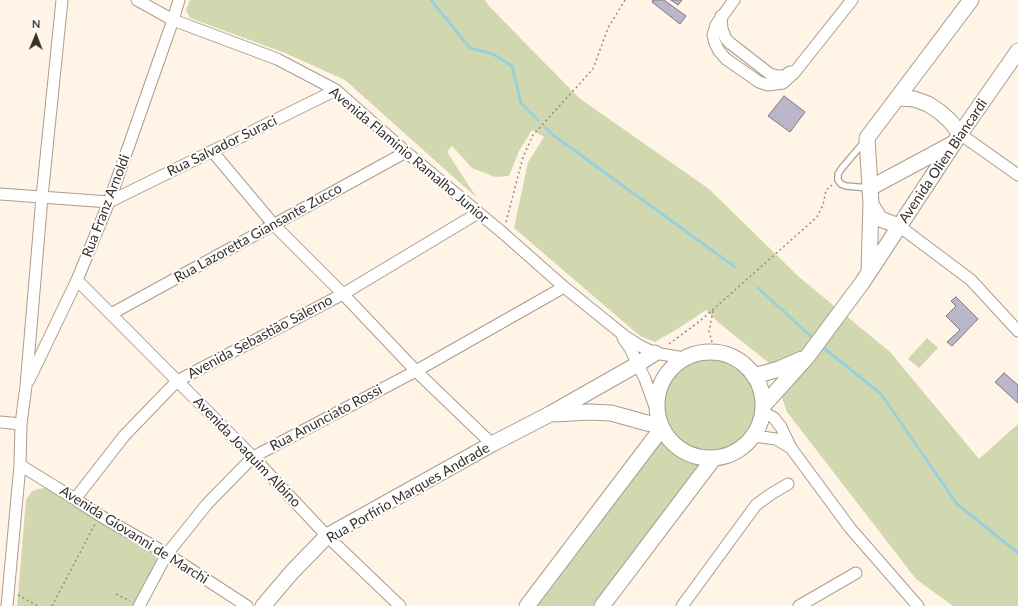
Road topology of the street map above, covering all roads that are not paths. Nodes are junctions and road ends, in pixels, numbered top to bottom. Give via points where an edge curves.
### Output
1 (62, 0) edge
2 (137, 0) edge
3 (179, 0) edge
4 (734, 0) edge
5 (852, 0) edge
6 (971, 0) edge
7 (173, 20) junction
8 (1018, 51) edge
9 (1012, 66) edge
10 (336, 90) junction
11 (899, 98) junction
12 (867, 138) junction
13 (956, 139) junction
14 (212, 151) junction
15 (406, 152) junction
16 (1018, 175) edge
17 (870, 188) junction
18 (0, 194) edge
19 (42, 197) junction
20 (109, 202) junction
21 (871, 204) junction
22 (478, 213) junction
23 (274, 225) junction
24 (899, 226) junction
25 (870, 272) junction
26 (77, 280) junction
27 (564, 287) junction
28 (343, 294) junction
29 (111, 314) junction
30 (614, 326) junction
31 (1018, 332) edge
32 (655, 352) junction
33 (808, 355) junction
34 (684, 358) junction
35 (638, 364) junction
36 (416, 371) junction
37 (754, 376) junction
38 (177, 381) junction
39 (26, 386) junction
40 (763, 409) junction
41 (550, 414) junction
42 (0, 422) edge
43 (660, 423) junction
44 (21, 424) junction
45 (754, 436) junction
46 (492, 444) junction
47 (790, 448) junction
48 (253, 457) junction
49 (714, 458) junction
50 (20, 465) junction
51 (788, 484) dead end
52 (75, 499) junction
53 (328, 536) junction
54 (167, 554) junction
55 (856, 573) dead end
56 (136, 604) edge
57 (7, 606) edge
58 (247, 606) edge
59 (263, 606) edge
60 (400, 606) edge
61 (527, 606) edge
62 (602, 606) edge
63 (682, 606) edge
64 (799, 606) edge
65 (918, 606) edge

1 - 19 street
2 - 7 street, Avenida Flaminio Ramalho Junior
3 - 7 street, Rua Franz Arnoldi
4 - 5 street via 716,25 713,35 715,43 726,59 759,82 768,85 783,82 799,67
6 - 11 street
7 - 10 street, Avenida Flaminio Ramalho Junior via 277,59
7 - 20 street, Rua Franz Arnoldi
8 - 9 street, Avenida Olien Biancardi
9 - 13 street, Avenida Olien Biancardi
10 - 14 street, Rua Salvador Suraci
10 - 15 street, Avenida Flaminio Ramalho Junior
11 - 12 street
11 - 13 street via 914,99 940,112 951,122
12 - 17 street
12 - 17 lane via 842,168 838,180 846,186
13 - 16 street
13 - 17 street
13 - 24 street, Avenida Olien Biancardi
14 - 20 street, Rua Salvador Suraci
14 - 23 street
15 - 22 street, Avenida Flaminio Ramalho Junior
15 - 23 street, Rua Lazoretta Giansante Zucco
17 - 21 street
18 - 19 street
19 - 20 street
19 - 39 street
20 - 26 street, Rua Franz Arnoldi
21 - 24 street via 880,220
21 - 25 street
22 - 27 street, Avenida Flaminio Ramalho Junior
22 - 28 street, Avenida Sebastião Salerno
23 - 28 street
23 - 29 street, Rua Lazoretta Giansante Zucco
24 - 25 street, Avenida Olien Biancardi
24 - 31 street via 971,280
25 - 33 street, Avenida Olien Biancardi
26 - 29 street, Avenida Joaquim Albino
26 - 39 street, Rua Franz Arnoldi
27 - 30 street, Avenida Flaminio Ramalho Junior
27 - 36 street, Rua Anunciato Rossi
28 - 36 street
28 - 38 street, Avenida Sebastião Salerno
29 - 38 street, Avenida Joaquim Albino
30 - 32 street, Avenida Flaminio Ramalho Junior via 640,346
30 - 35 street, Avenida Flaminio Ramalho Junior
32 - 34 street, Avenida Flaminio Ramalho Junior
32 - 35 street, Rua Porfírio Marques Andrade
33 - 37 street via 779,369
33 - 40 street, Avenida Olien Biancardi
34 - 37 street via 695,354 718,352 735,358
34 - 43 street via 667,373 662,382 657,404
35 - 41 street, Rua Porfírio Marques Andrade
35 - 43 street, Avenida Flaminio Ramalho Junior
36 - 46 street
36 - 48 street, Rua Anunciato Rossi
37 - 40 street via 761,390
38 - 48 street, Avenida Joaquim Albino
38 - 52 street, Avenida Sebastião Salerno via 124,436
39 - 44 street
40 - 45 street
40 - 47 street via 781,427
41 - 43 street, Rua Porfírio Marques Andrade via 589,412
41 - 46 street, Rua Porfírio Marques Andrade
42 - 44 street
43 - 49 street via 671,441 683,451
43 - 61 street
44 - 50 street
45 - 47 street via 776,439
45 - 49 street via 743,447 729,455
46 - 53 street, Rua Porfírio Marques Andrade
47 - 65 street via 850,528
48 - 53 street, Avenida Joaquim Albino
48 - 54 street, Rua Anunciato Rossi via 207,504
49 - 62 street
50 - 52 street, Avenida Giovanni de Marchi
50 - 57 street
51 - 63 street via 756,505
52 - 54 street, Avenida Giovanni de Marchi
53 - 59 street, Rua Porfírio Marques Andrade
53 - 60 street, Avenida Joaquim Albino
54 - 56 street, Rua Anunciato Rossi
54 - 58 street, Avenida Giovanni de Marchi
55 - 64 street

